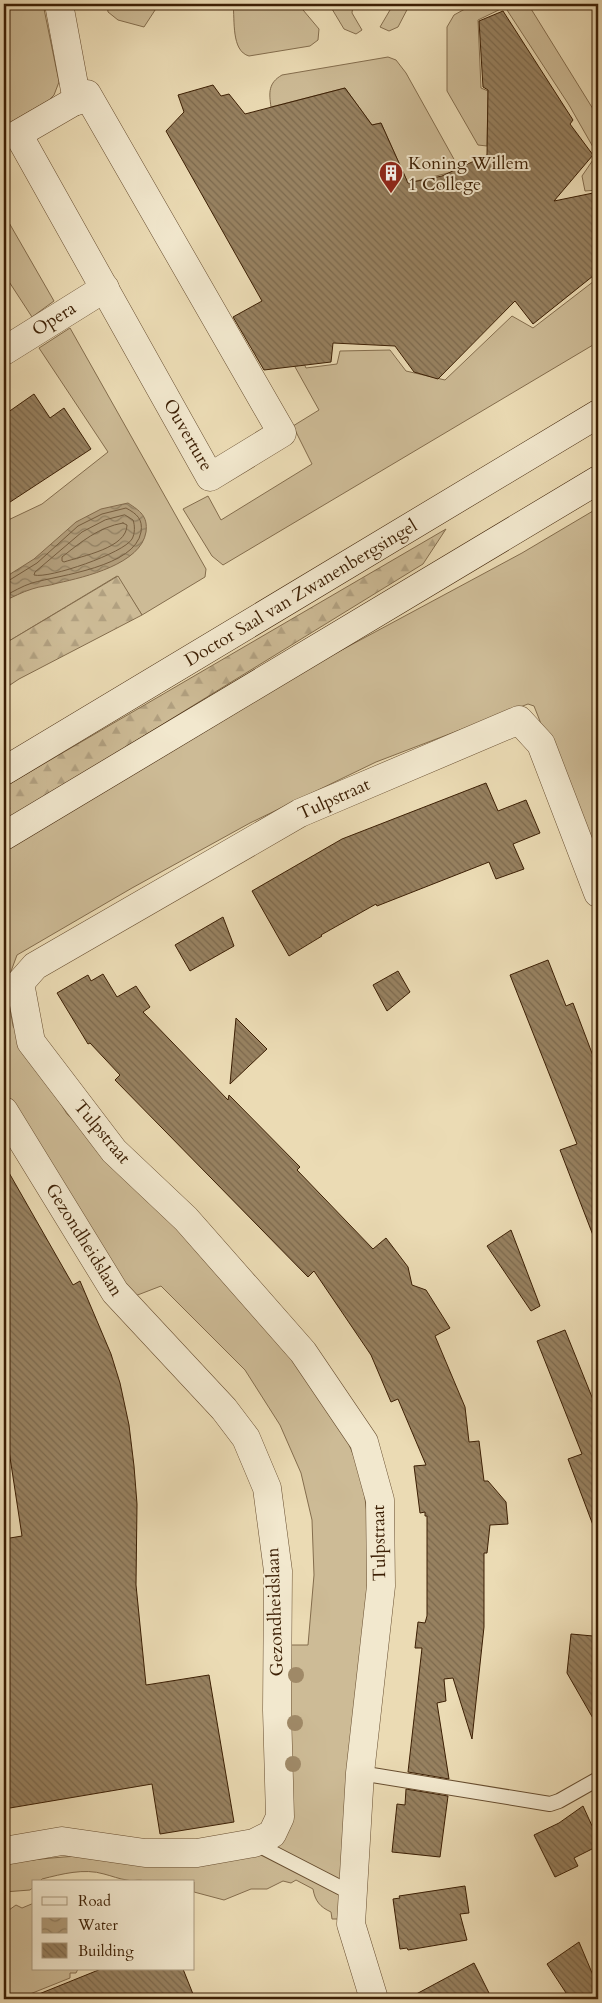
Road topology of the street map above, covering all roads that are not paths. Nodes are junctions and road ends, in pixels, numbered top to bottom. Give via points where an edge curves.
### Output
1 (59, 4) edge
2 (76, 101) junction
3 (105, 288) junction
4 (4, 351) edge
5 (598, 414) edge
6 (598, 480) edge
7 (4, 771) edge
8 (4, 836) edge
9 (598, 893) edge
10 (4, 1111) edge
11 (360, 1773) junction
12 (598, 1779) edge
13 (254, 1843) junction
14 (4, 1851) edge
15 (353, 1894) junction
16 (374, 1999) edge

1 - 2 street
2 - 3 street, Ouverture via 18,134
2 - 3 street, Ouverture via 87,94 282,434 210,477
3 - 4 street, Opera
5 - 7 street, Doctor Saal van Zwanenbergsingel
6 - 8 street
9 - 11 street, Tulpstraat via 542,744 519,720 300,813 34,966 20,983 31,1042 114,1151 186,1219 302,1352 364,1442 380,1500 381,1586
10 - 13 street, Gezondheidslaan via 115,1292 229,1416 246,1438 267,1488 278,1570 280,1817 272,1834
11 - 12 lane via 550,1804
11 - 15 street, Tulpstraat
13 - 14 street, Gezondheidslaan via 196,1853 145,1853 62,1841
13 - 15 lane
15 - 16 street, Tulpstraat via 351,1924

